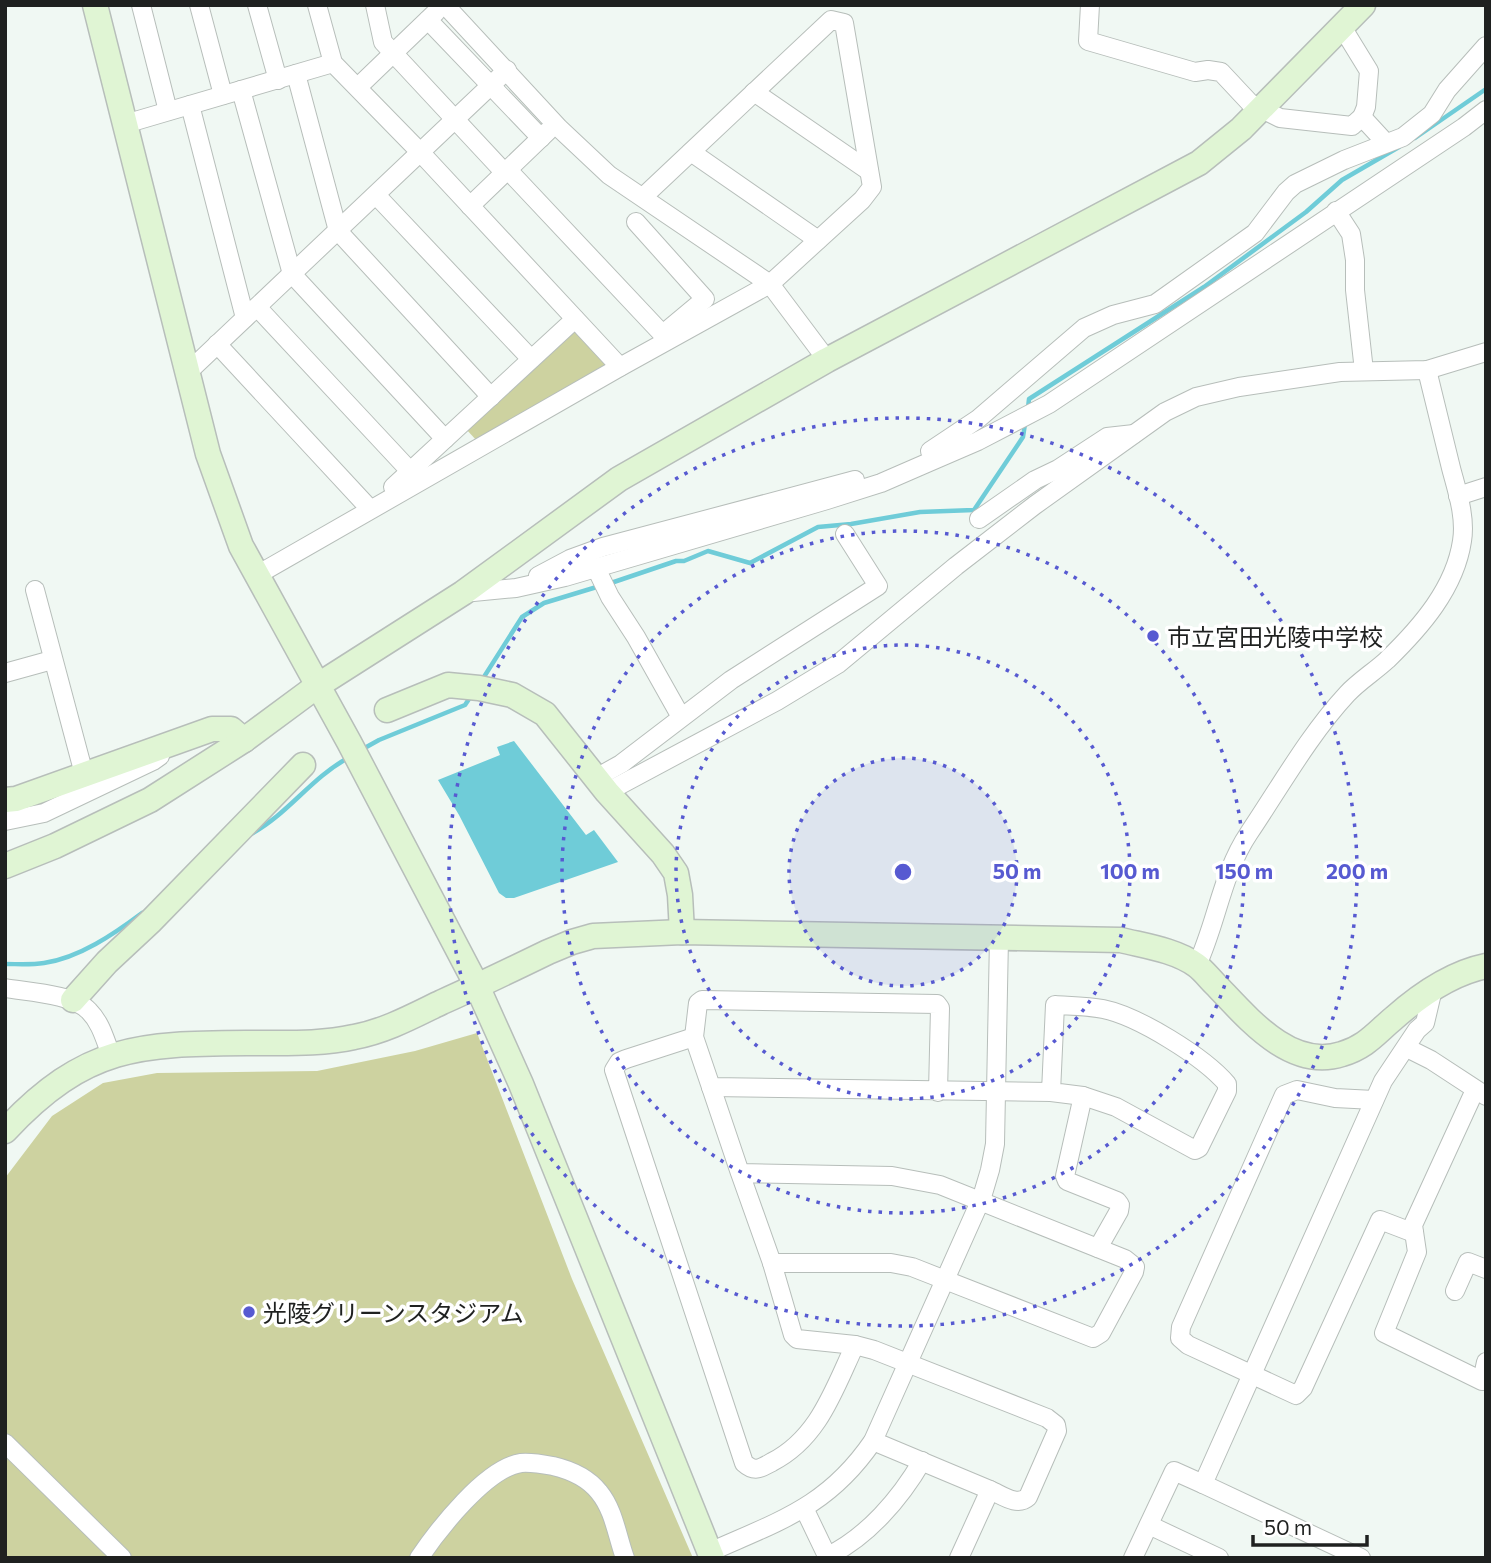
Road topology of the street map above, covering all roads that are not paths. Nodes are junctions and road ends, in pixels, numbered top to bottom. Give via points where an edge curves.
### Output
1 (95, 5) edge
2 (141, 5) edge
3 (199, 5) edge
4 (257, 5) edge
5 (317, 5) edge
6 (375, 5) edge
7 (444, 5) edge
8 (1090, 5) edge
9 (1363, 5) edge
10 (428, 20) junction
11 (1342, 27) junction
12 (1486, 46) edge
13 (393, 53) junction
14 (333, 63) junction
15 (507, 70) junction
16 (296, 74) junction
17 (278, 80) junction
18 (491, 86) junction
19 (358, 87) junction
20 (241, 90) junction
21 (754, 92) junction
22 (223, 95) junction
23 (190, 105) junction
24 (1262, 109) junction
25 (1486, 110) edge
26 (168, 111) junction
27 (1362, 117) junction
28 (457, 119) junction
29 (125, 124) junction
30 (555, 124) junction
31 (541, 138) junction
32 (1386, 143) junction
33 (691, 152) junction
34 (421, 153) junction
35 (869, 171) junction
36 (506, 172) junction
37 (376, 195) junction
38 (643, 197) junction
39 (470, 206) junction
40 (1336, 211) junction
41 (636, 222) dead end
42 (338, 231) junction
43 (818, 240) junction
44 (292, 274) junction
45 (770, 284) junction
46 (251, 312) junction
47 (575, 319) junction
48 (665, 337) junction
49 (217, 344) junction
50 (1486, 352) edge
51 (531, 359) junction
52 (827, 360) junction
53 (620, 367) junction
54 (1427, 370) junction
55 (1364, 372) junction
56 (187, 373) junction
57 (491, 397) junction
58 (1134, 434) junction
59 (445, 439) junction
60 (410, 471) junction
61 (1486, 487) edge
62 (1458, 496) junction
63 (370, 509) junction
64 (979, 519) dead end
65 (845, 534) dead end
66 (596, 568) junction
67 (257, 575) junction
68 (516, 588) junction
69 (35, 590) dead end
70 (463, 593) junction
71 (52, 660) junction
72 (5, 673) edge
73 (317, 686) junction
74 (387, 710) dead end
75 (681, 717) junction
76 (244, 740) junction
77 (162, 746) junction
78 (303, 765) dead end
79 (84, 774) junction
80 (601, 785) junction
81 (5, 800) edge
82 (5, 821) edge
83 (5, 866) edge
84 (682, 932) junction
85 (999, 938) junction
86 (1197, 965) junction
87 (1486, 966) edge
88 (477, 986) junction
89 (5, 988) edge
90 (1433, 989) junction
91 (72, 1000) junction
92 (694, 1037) junction
93 (1407, 1048) junction
94 (111, 1055) junction
95 (711, 1087) junction
96 (996, 1091) junction
97 (939, 1092) junction
98 (1051, 1092) junction
99 (1480, 1093) edge
100 (1083, 1096) junction
101 (1374, 1100) junction
102 (5, 1131) edge
103 (740, 1173) junction
104 (980, 1201) junction
105 (1414, 1233) junction
106 (1098, 1248) junction
107 (772, 1263) junction
108 (1486, 1269) edge
109 (944, 1281) junction
110 (1455, 1290) dead end
111 (855, 1345) junction
112 (1486, 1362) edge
113 (908, 1364) junction
114 (1250, 1375) junction
115 (873, 1441) junction
116 (5, 1443) edge
117 (922, 1461) junction
118 (1203, 1484) junction
119 (990, 1490) junction
120 (804, 1508) junction
121 (1149, 1525) junction
122 (711, 1555) edge
123 (828, 1557) edge
124 (122, 1558) edge
125 (419, 1558) edge
126 (625, 1558) edge
127 (959, 1558) edge
128 (1133, 1558) edge
129 (1219, 1558) edge
130 (1361, 1558) edge

1 - 29 street
2 - 26 street
3 - 22 street
4 - 17 street
5 - 14 street
6 - 13 street via 383,42
7 - 10 street
7 - 15 street
8 - 24 street via 1088,41 1195,72 1221,72 1250,103
9 - 11 street
10 - 13 street
10 - 18 street
11 - 24 street
11 - 27 street via 1369,71
12 - 32 street via 1432,114 1403,137
13 - 19 street
13 - 28 street
14 - 16 street
14 - 19 street
15 - 18 street
15 - 30 street
16 - 17 street
16 - 42 street
17 - 20 street
18 - 28 street
18 - 31 street
19 - 34 street
20 - 22 street
20 - 44 street
21 - 33 street
21 - 35 street
21 - 35 street via 831,20 844,23
22 - 23 street
23 - 26 street
23 - 46 street
24 - 27 street via 1297,122 1352,127
24 - 52 street via 1199,163
25 - 40 street
26 - 29 street
27 - 32 street
28 - 34 street
28 - 36 street
29 - 56 street
30 - 31 street
30 - 38 street via 609,175
31 - 36 street
32 - 68 street via 1295,184 1255,233 1155,304 1084,328 978,419 928,452 863,477 603,547
33 - 38 street
33 - 43 street
34 - 37 street
34 - 39 street
35 - 43 street via 872,187
36 - 39 street
36 - 48 street
37 - 42 street
37 - 51 street
38 - 45 street
39 - 47 street
40 - 55 street via 1351,234
40 - 66 street via 1049,404 978,441 881,483
41 - 48 street via 705,299
42 - 44 street
42 - 57 street
43 - 45 street
44 - 46 street
44 - 59 street
45 - 48 street
45 - 52 street
46 - 49 street
46 - 60 street
47 - 51 street
47 - 53 street
48 - 53 street
49 - 56 street
49 - 63 street
50 - 54 street
51 - 57 street
52 - 70 street via 619,479
53 - 63 street
54 - 55 street
54 - 62 street
55 - 58 street via 1238,387 1196,397
56 - 67 street via 224,502
57 - 59 street
58 - 64 street via 1107,437
58 - 80 street via 966,558 838,664 777,701
59 - 60 street
60 - 63 street
61 - 62 street
62 - 86 street via 1463,539 1442,595 1421,624 1348,693 1301,754 1229,872
63 - 67 street
65 - 75 street via 878,586
66 - 68 street
66 - 75 street
67 - 73 street
68 - 70 street
69 - 71 street
70 - 73 street
71 - 72 street
71 - 79 street
73 - 76 street
73 - 88 street
74 - 80 street via 448,685 512,695 545,714
75 - 80 street
76 - 77 street via 231,729 212,729
76 - 83 street via 150,800
77 - 79 street
77 - 82 street via 161,755 141,767 44,813
78 - 91 street
79 - 81 street
80 - 84 street via 676,873
84 - 85 street
84 - 88 street via 593,936
85 - 86 street via 1121,940
85 - 96 street
86 - 90 street via 1259,1028 1293,1052 1329,1058 1360,1048
87 - 90 street
88 - 94 street via 385,1029 355,1037 299,1043 153,1046
88 - 122 street
89 - 91 street
90 - 93 street via 1425,1023
91 - 94 street via 89,1010
92 - 95 street
92 - 97 street via 702,1000 937,1003
92 - 111 street via 619,1062 614,1070 744,1463 757,1470 784,1456 806,1436 821,1418
93 - 99 street
93 - 101 street
94 - 102 street via 82,1067 46,1092
95 - 97 street
95 - 103 street
96 - 97 street
96 - 98 street
96 - 104 street via 995,1144
98 - 100 street
98 - 100 street via 1055,1005 1104,1009 1134,1019 1165,1036 1227,1084 1195,1150 1116,1107
99 - 105 street via 1413,1225
100 - 106 street via 1065,1176 1120,1205
101 - 114 street
101 - 114 street via 1297,1090 1284,1095 1181,1327 1180,1338 1188,1345
103 - 104 street via 892,1176 940,1185
103 - 107 street
104 - 106 street
104 - 109 street
105 - 112 street via 1417,1252 1384,1333 1482,1381
105 - 114 street via 1380,1220 1296,1395
106 - 109 street via 1135,1267 1101,1333 1093,1338
107 - 109 street via 891,1263
107 - 111 street via 797,1339
108 - 110 street via 1468,1262
109 - 113 street
111 - 113 street
113 - 115 street
113 - 119 street via 1056,1424 1057,1431 1024,1502
114 - 118 street
115 - 117 street
115 - 120 street via 838,1484
116 - 124 street
117 - 119 street
117 - 123 street via 883,1514
118 - 121 street via 1174,1471
118 - 130 street
119 - 127 street
120 - 122 street
120 - 123 street
121 - 128 street
121 - 129 street
125 - 126 street via 484,1483 518,1463 574,1472 598,1491 609,1508

